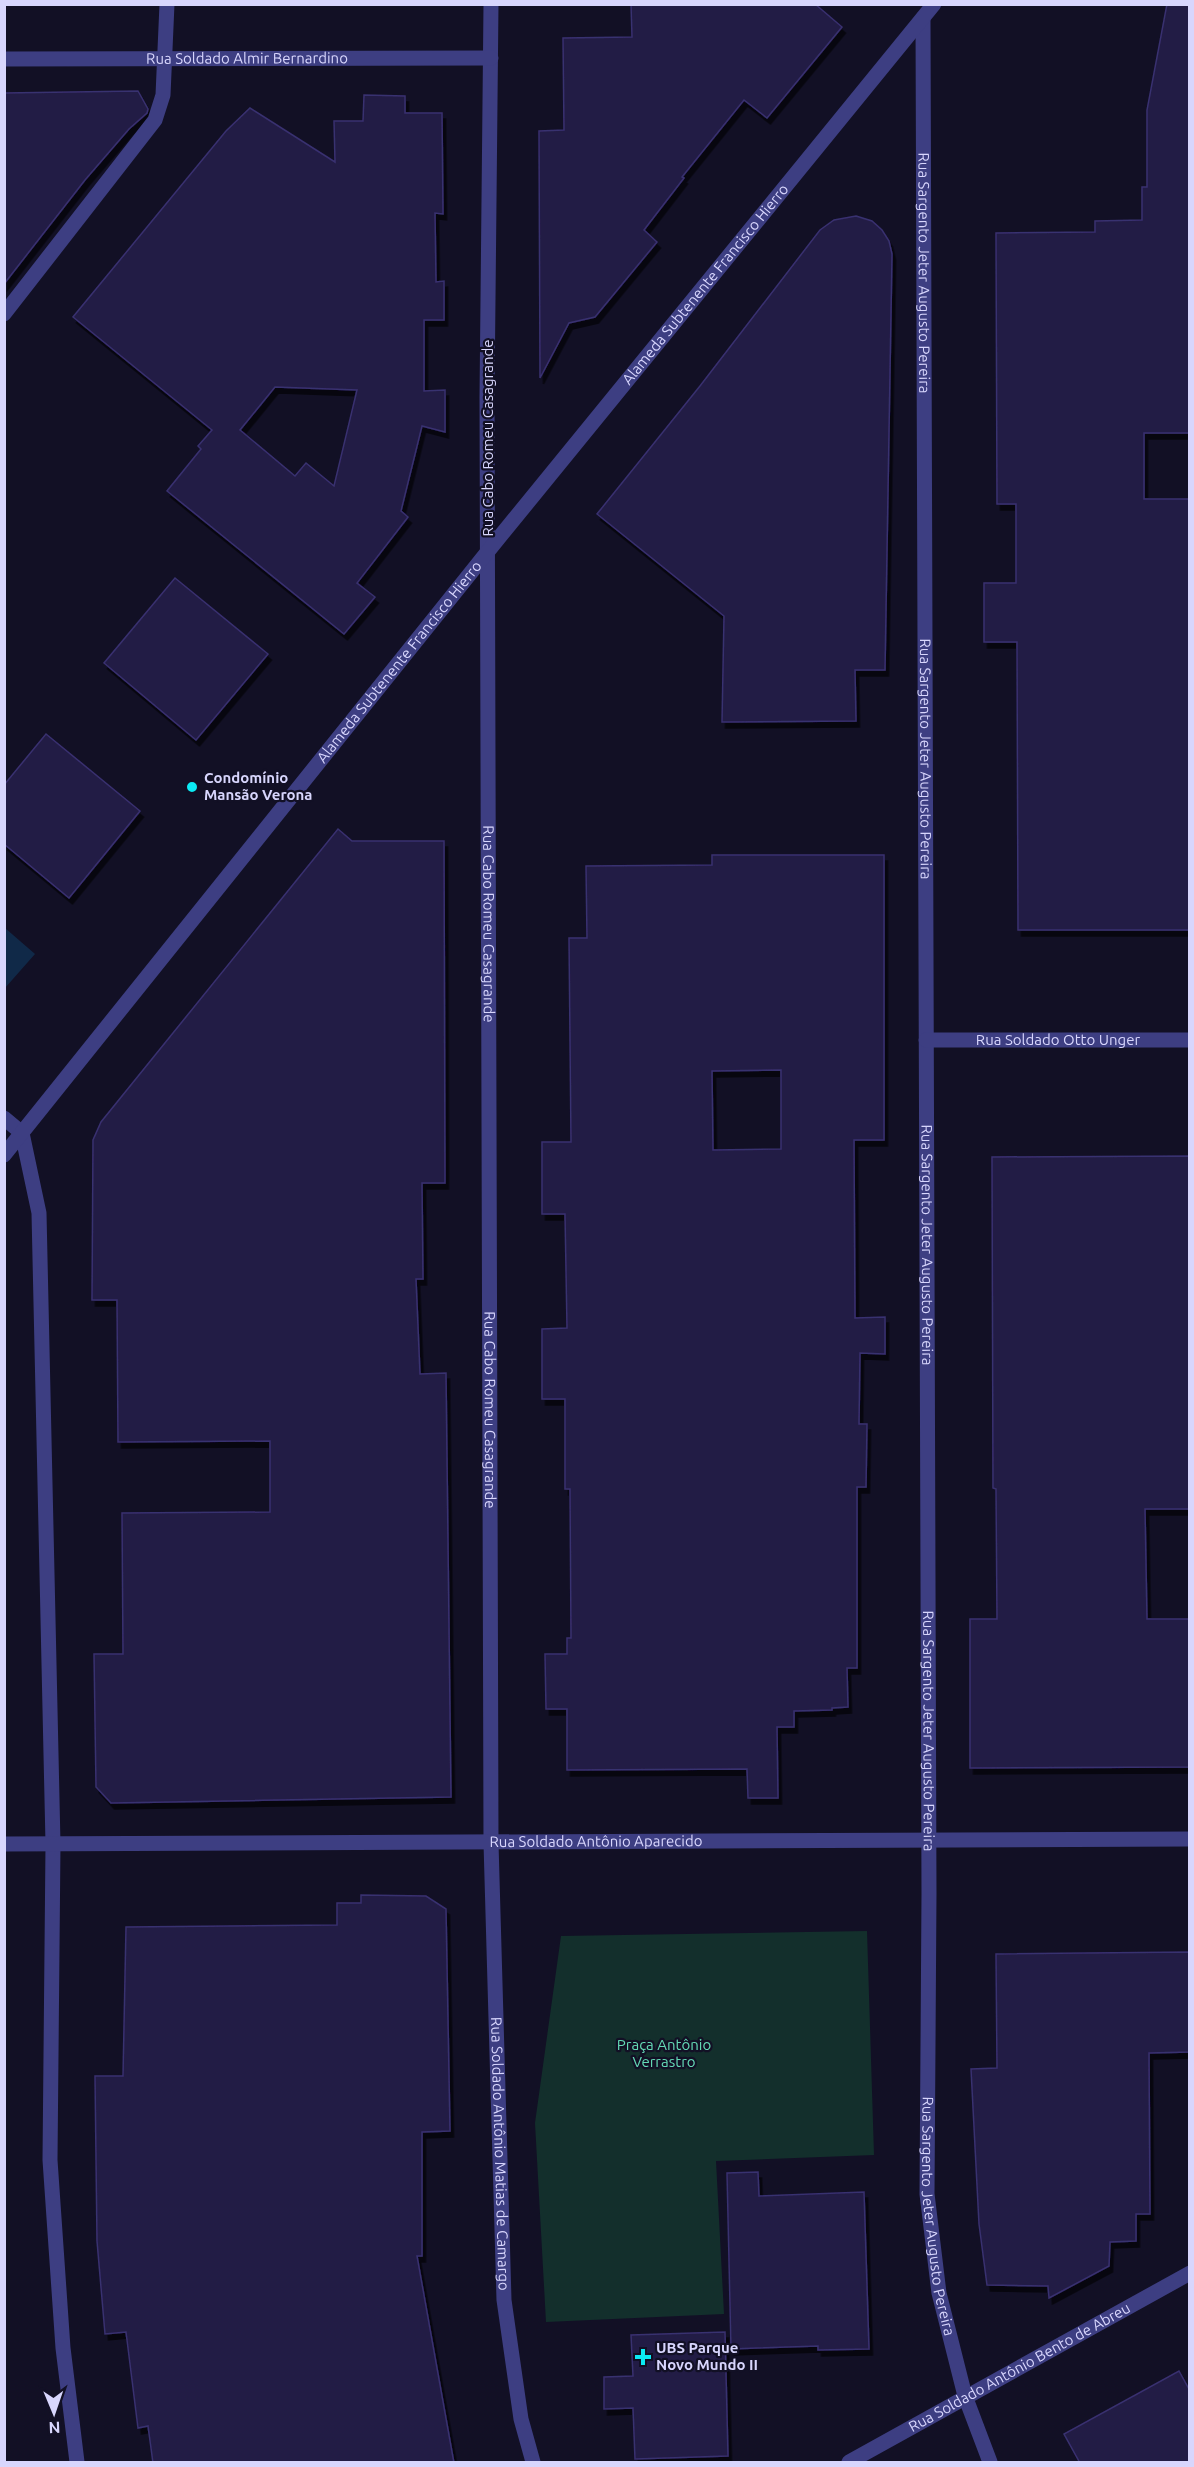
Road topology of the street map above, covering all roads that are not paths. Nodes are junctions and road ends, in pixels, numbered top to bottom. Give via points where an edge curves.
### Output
1 (167, 4) edge
2 (490, 4) edge
3 (934, 4) edge
4 (923, 18) junction
5 (167, 58) junction
6 (491, 58) junction
7 (4, 59) edge
8 (4, 314) edge
9 (489, 550) junction
10 (926, 1040) junction
11 (1190, 1040) edge
12 (4, 1118) edge
13 (22, 1133) junction
14 (4, 1155) edge
15 (1190, 1839) edge
16 (928, 1840) junction
17 (491, 1842) junction
18 (4, 1844) edge
19 (53, 1844) junction
20 (1190, 2273) edge
21 (965, 2396) junction
22 (77, 2463) edge
23 (533, 2463) edge
24 (849, 2463) edge
25 (990, 2463) edge

1 - 5 street
2 - 6 street, Rua Cabo Romeu Casagrande
3 - 4 street, Alameda Subtenente Francisco Hierro
4 - 9 street, Alameda Subtenente Francisco Hierro
4 - 10 street, Rua Sargento Jeter Augusto Pereira
5 - 6 street, Rua Soldado Almir Bernardino
5 - 7 street, Rua Soldado Almir Bernardino
5 - 8 street via 163,95 155,120
6 - 9 street, Rua Cabo Romeu Casagrande
9 - 13 street, Alameda Subtenente Francisco Hierro
9 - 17 street, Rua Cabo Romeu Casagrande
10 - 11 street, Rua Soldado Otto Unger
10 - 16 street, Rua Sargento Jeter Augusto Pereira
12 - 13 street
13 - 14 street, Alameda Subtenente Francisco Hierro
13 - 19 street via 39,1213
15 - 16 street, Rua Soldado Antônio Aparecido
16 - 17 street, Rua Soldado Antônio Aparecido
16 - 21 street, Rua Sargento Jeter Augusto Pereira via 927,2194 939,2293
17 - 19 street, Rua Soldado Antônio Aparecido
17 - 23 street, Rua Soldado Antônio Matias de Camargo via 504,2300 521,2419
18 - 19 street, Rua Soldado Antônio Aparecido
19 - 22 street via 50,2160 63,2348
20 - 21 street, Rua Soldado Antônio Bento de Abreu
21 - 24 street, Rua Soldado Antônio Bento de Abreu
21 - 25 street, Rua Sargento Jeter Augusto Pereira

